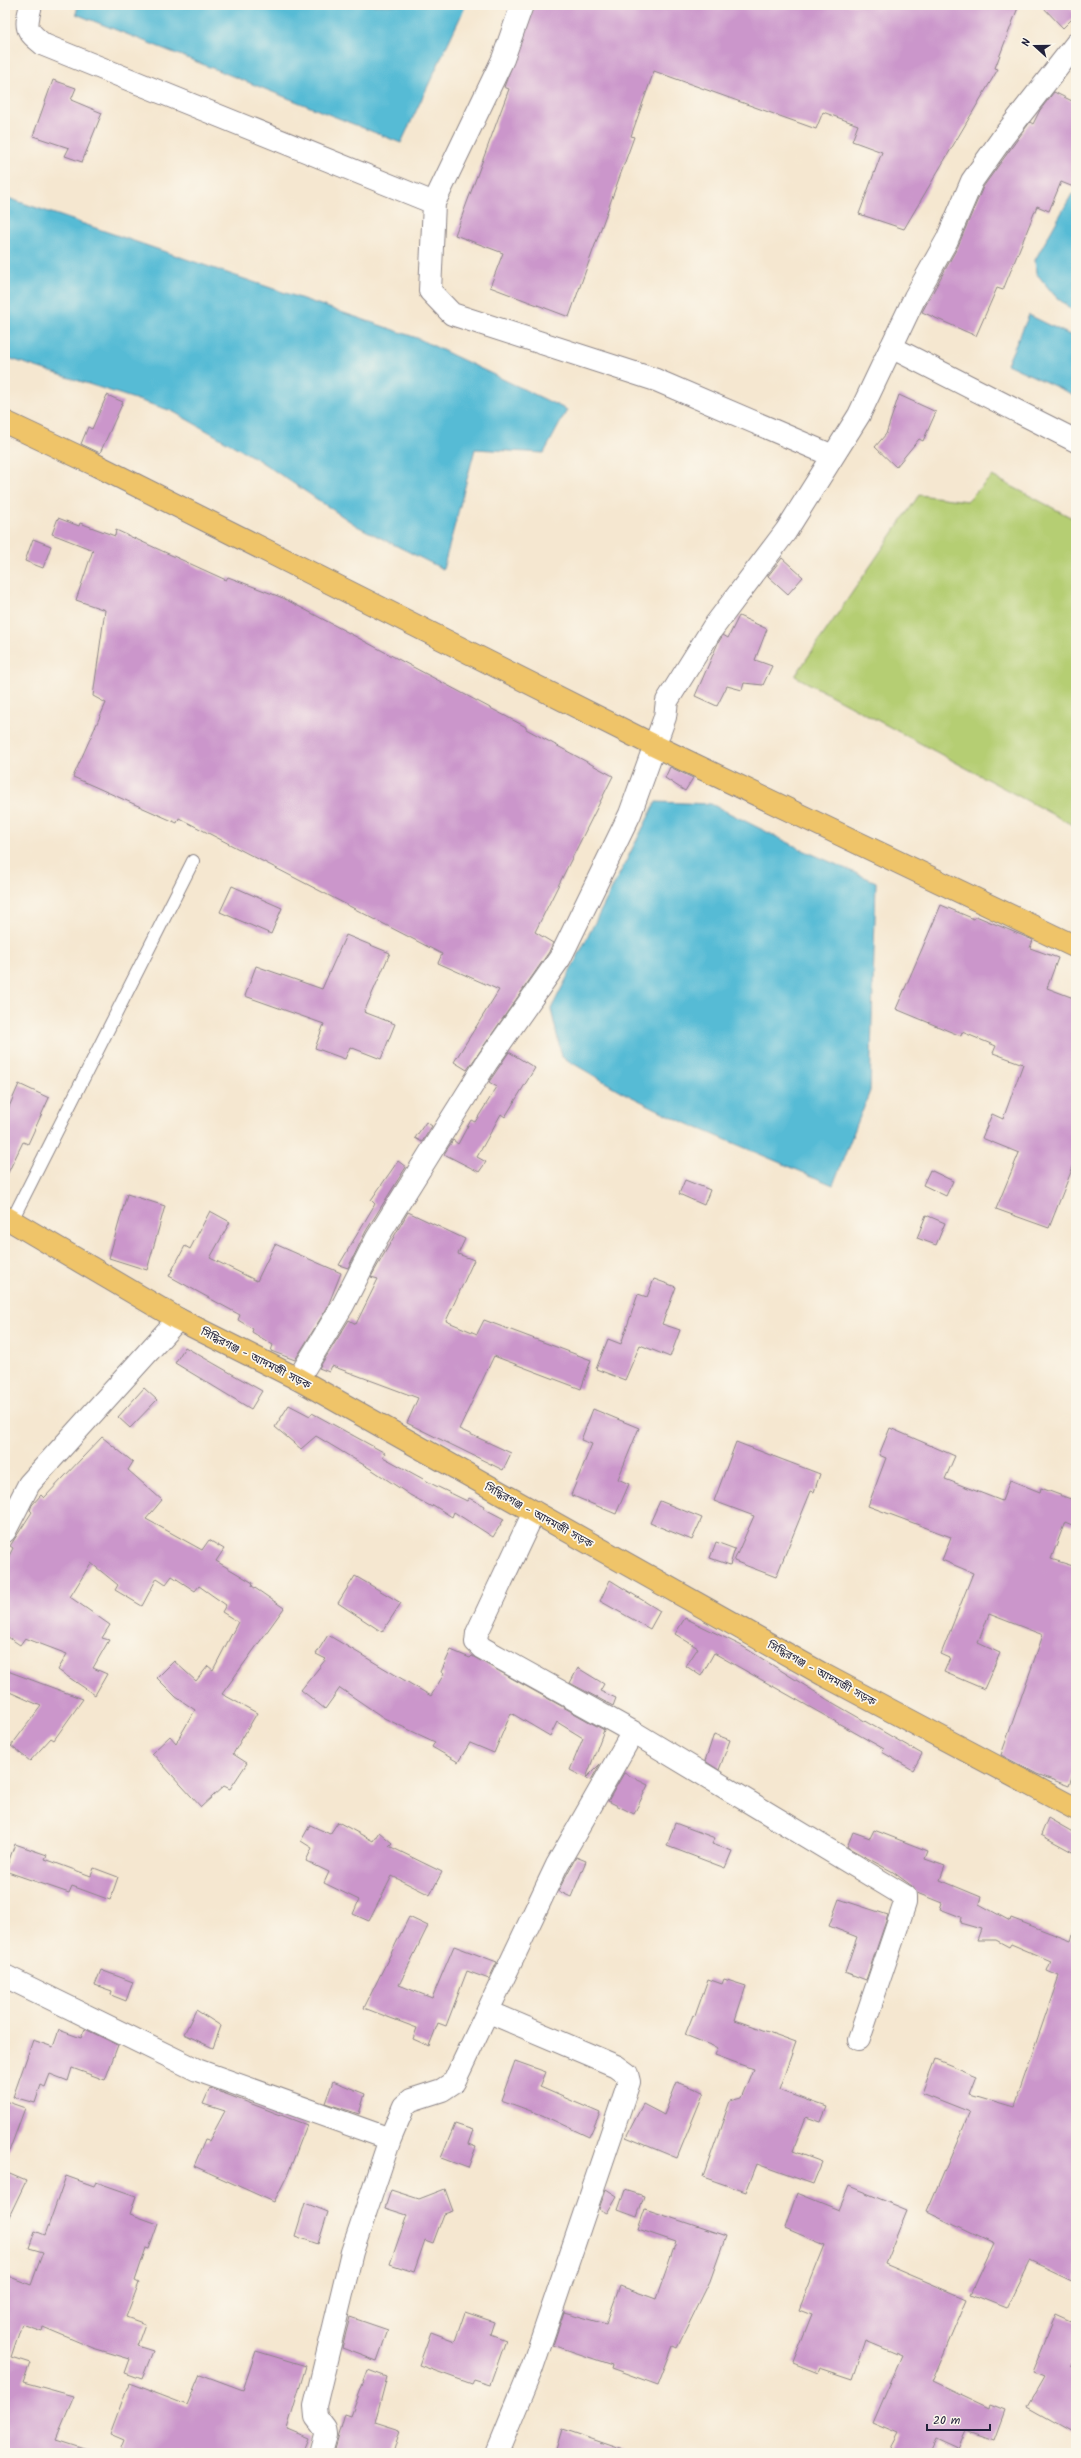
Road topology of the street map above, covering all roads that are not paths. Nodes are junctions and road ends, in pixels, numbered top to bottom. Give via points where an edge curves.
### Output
1 (31, 5) edge
2 (522, 5) edge
3 (1076, 44) edge
4 (434, 203) junction
5 (891, 347) junction
6 (5, 422) edge
7 (1076, 441) edge
8 (833, 456) junction
9 (655, 746) junction
10 (194, 861) dead end
11 (1076, 947) edge
12 (9, 1219) edge
13 (178, 1319) junction
14 (298, 1379) junction
15 (534, 1512) junction
16 (5, 1531) edge
17 (632, 1732) junction
18 (1076, 1809) edge
19 (5, 1976) edge
20 (489, 2012) junction
21 (859, 2039) dead end
22 (390, 2139) junction
23 (321, 2453) edge
24 (497, 2453) edge

1 - 4 street via 26,24 30,34 44,45
2 - 4 street via 503,59
3 - 5 street via 1002,137 972,181 947,240
4 - 8 street via 430,291 452,314 656,380
5 - 7 street
5 - 8 street via 859,414
6 - 9 main road via 94,464
8 - 9 street via 786,531 712,629 672,695
9 - 11 main road
9 - 14 street via 630,814 560,958 487,1062 431,1151 377,1238 343,1305
10 - 12 lane
12 - 13 main road, সিদ্ধিরগঞ্জ - আদমজী সড়ক
13 - 14 main road, সিদ্ধিরগঞ্জ - আদমজী সড়ক
13 - 16 street via 29,1484
14 - 15 main road, সিদ্ধিরগঞ্জ - আদমজী সড়ক
15 - 17 street via 477,1633 476,1642 482,1648
15 - 18 main road, সিদ্ধিরগঞ্জ - আদমজী সড়ক via 824,1675
17 - 20 street via 557,1865
17 - 21 street via 905,1896 905,1903
19 - 22 street via 196,2070
20 - 22 street via 454,2082 442,2090 411,2100 404,2106
20 - 24 street via 616,2066 627,2074 629,2082 532,2368
22 - 23 street via 352,2252 315,2406 316,2417 325,2429 326,2435

